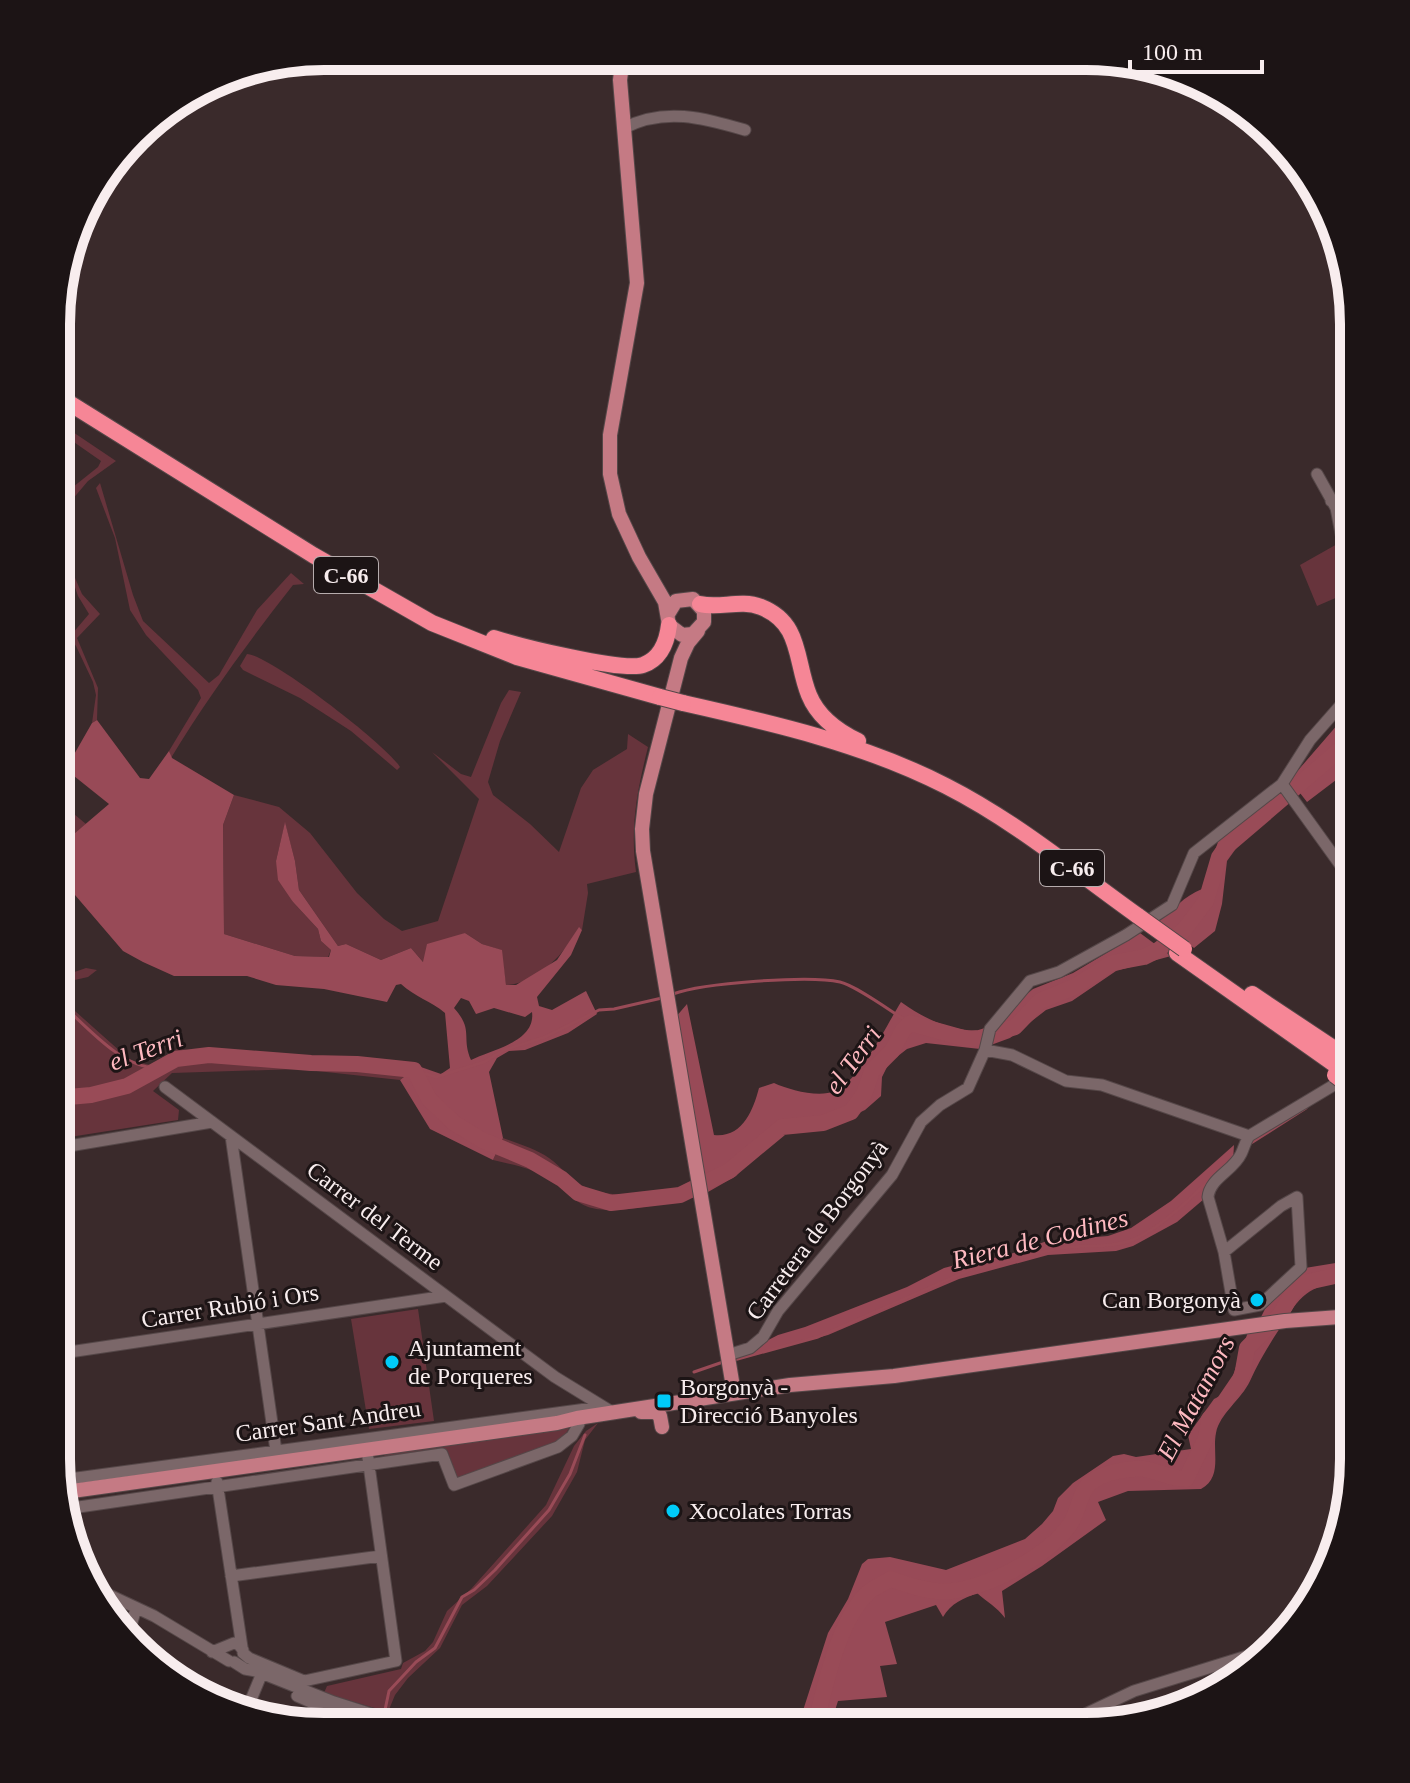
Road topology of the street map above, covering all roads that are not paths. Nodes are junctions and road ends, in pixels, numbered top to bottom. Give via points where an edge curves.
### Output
1 (621, 70) edge
2 (624, 128) junction
3 (745, 130) dead end
4 (70, 403) edge
5 (70, 416) edge
6 (1317, 474) dead end
7 (1340, 500) edge
8 (1331, 501) junction
9 (1340, 519) edge
10 (657, 585) junction
11 (682, 599) junction
12 (700, 604) junction
13 (432, 623) junction
14 (671, 624) junction
15 (698, 631) junction
16 (681, 658) junction
17 (659, 701) junction
18 (1340, 706) edge
19 (682, 707) junction
20 (890, 760) junction
21 (1282, 784) junction
22 (1340, 864) edge
23 (1135, 918) junction
24 (1181, 951) junction
25 (985, 1050) junction
26 (1339, 1066) edge
27 (1339, 1068) edge
28 (1339, 1081) edge
29 (165, 1087) dead end
30 (212, 1122) junction
31 (231, 1136) junction
32 (1249, 1136) junction
33 (70, 1146) edge
34 (250, 1150) junction
35 (237, 1167) junction
36 (1224, 1252) junction
37 (421, 1278) junction
38 (446, 1296) junction
39 (411, 1301) junction
40 (1234, 1310) junction
41 (1339, 1312) edge
42 (1339, 1317) edge
43 (1308, 1319) junction
44 (258, 1324) junction
45 (1235, 1328) junction
46 (70, 1352) edge
47 (730, 1362) junction
48 (894, 1376) junction
49 (559, 1380) junction
50 (735, 1391) junction
51 (806, 1392) junction
52 (693, 1405) junction
53 (607, 1410) junction
54 (660, 1417) junction
55 (557, 1418) junction
56 (579, 1424) junction
57 (276, 1451) junction
58 (368, 1457) junction
59 (215, 1470) junction
60 (72, 1486) edge
61 (72, 1486) edge
62 (218, 1487) junction
63 (75, 1508) edge
64 (381, 1556) junction
65 (231, 1576) junction
66 (110, 1596) edge
67 (136, 1608) junction
68 (131, 1625) edge
69 (235, 1653) junction
70 (1244, 1657) edge
71 (259, 1675) junction
72 (250, 1702) edge
73 (332, 1707) junction
74 (330, 1712) edge
75 (341, 1712) edge
76 (364, 1712) edge
77 (1090, 1712) edge

1 - 2 main road
2 - 3 street via 671,114
2 - 10 main road via 637,283 610,435 610,474 619,514
4 - 13 highway, C-66
5 - 17 highway, C-66 via 414,624 513,666
6 - 8 street
7 - 8 street
8 - 9 street
10 - 11 main road
10 - 14 main road
11 - 12 main road
11 - 14 main road via 672,604
12 - 15 main road via 705,616
12 - 20 highway via 745,603 775,614 793,635 808,693 824,718
13 - 14 highway via 627,667 660,653
13 - 17 highway, C-66 via 517,657
14 - 15 main road via 688,636
14 - 16 main road
15 - 16 main road
16 - 47 main road via 642,829
17 - 19 highway, C-66
18 - 21 street, Carretera de Borgonyà
19 - 20 highway, C-66 via 795,731
19 - 23 highway, C-66 via 857,759 932,789
20 - 23 highway, C-66 via 1006,821
21 - 22 street
21 - 25 street, Carretera de Borgonyà via 1194,853 1172,905 1059,972 1030,981 990,1029
23 - 24 highway, C-66
24 - 26 highway via 1248,991
24 - 27 highway, C-66
25 - 32 street via 1012,1055 1066,1081 1114,1089
25 - 47 street, Carretera de Borgonyà via 968,1088 921,1122 892,1175 778,1311 763,1337
28 - 32 street
29 - 30 street, Carrer del Terme
30 - 31 street, Carrer del Terme
30 - 33 street
31 - 34 street, Carrer del Terme
31 - 35 street
32 - 36 street via 1241,1155 1209,1188
34 - 35 street
34 - 37 street, Carrer del Terme
35 - 44 street
36 - 40 street
36 - 40 street via 1297,1197 1301,1267 1260,1305
37 - 38 street, Carrer del Terme
37 - 39 street
38 - 39 street, Carrer Rubió i Ors
38 - 49 street, Carrer del Terme
39 - 44 street, Carrer Rubió i Ors
40 - 45 street
41 - 43 main road
42 - 43 main road
43 - 45 main road
44 - 46 street, Carrer Rubió i Ors
44 - 57 street
45 - 48 main road
47 - 50 main road
48 - 50 main road
48 - 51 main road
49 - 53 street, Carrer del Terme
49 - 55 street via 568,1397
50 - 51 main road via 743,1397
50 - 52 main road
51 - 52 main road
52 - 53 main road
52 - 54 main road via 666,1408
53 - 54 main road via 652,1411
53 - 55 main road
54 - 56 main road
55 - 56 main road
55 - 57 street, Carrer Sant Andreu
55 - 58 main road
56 - 58 street via 558,1447 454,1485 442,1454
57 - 60 street, Carrer Sant Andreu
58 - 59 main road
58 - 62 street
58 - 64 street
59 - 61 main road
59 - 62 street
62 - 63 street
62 - 65 street
64 - 65 street
64 - 69 street via 396,1661 304,1681
65 - 69 street
66 - 67 street
67 - 68 street
67 - 69 street via 212,1652
69 - 71 street via 245,1669
70 - 77 street via 1134,1691
71 - 72 street
71 - 73 street
73 - 74 street
73 - 75 street
73 - 76 street

